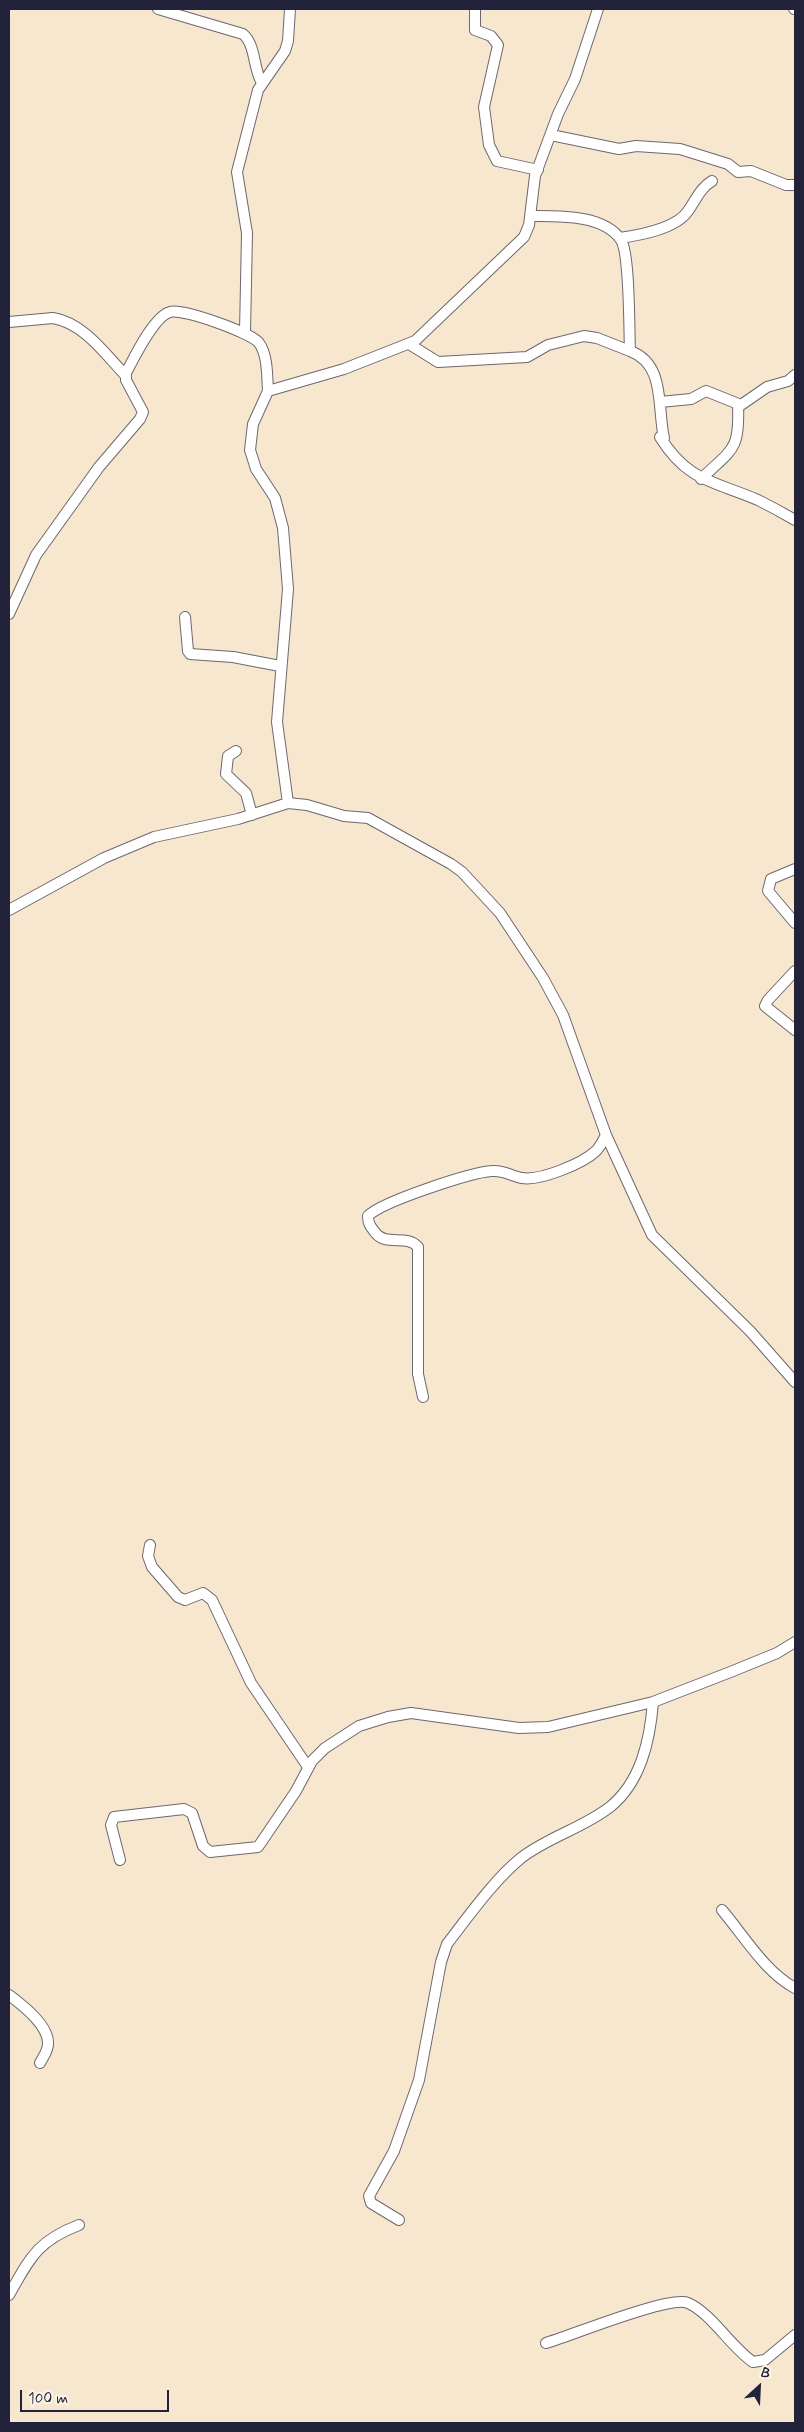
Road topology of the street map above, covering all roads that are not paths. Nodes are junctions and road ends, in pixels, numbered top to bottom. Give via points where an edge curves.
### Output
1 (158, 9) edge
2 (290, 9) edge
3 (475, 9) edge
4 (598, 9) edge
5 (262, 83) junction
6 (551, 135) junction
7 (538, 170) junction
8 (712, 181) dead end
9 (795, 185) edge
10 (531, 216) junction
11 (620, 238) junction
12 (9, 322) edge
13 (245, 332) junction
14 (409, 344) junction
15 (630, 351) junction
16 (795, 375) edge
17 (126, 376) junction
18 (268, 391) junction
19 (660, 402) junction
20 (738, 405) junction
21 (701, 479) junction
22 (795, 520) edge
23 (9, 614) edge
24 (185, 617) dead end
25 (280, 666) junction
26 (236, 752) dead end
27 (288, 803) junction
28 (252, 815) junction
29 (795, 870) edge
30 (9, 910) edge
31 (795, 923) edge
32 (795, 971) edge
33 (795, 1030) edge
34 (606, 1135) junction
35 (795, 1382) edge
36 (423, 1396) dead end
37 (150, 1545) dead end
38 (795, 1642) edge
39 (654, 1702) junction
40 (308, 1767) junction
41 (120, 1860) dead end
42 (722, 1910) dead end
43 (795, 1988) edge
44 (9, 1995) edge
45 (40, 2063) dead end
46 (399, 2220) dead end
47 (79, 2225) dead end
48 (9, 2295) edge
49 (795, 2335) edge
50 (546, 2343) dead end

1 - 5 street via 243,34 248,39
2 - 5 street via 285,51
3 - 7 street via 475,30 491,36 498,45 484,107 489,145 497,161
4 - 6 street via 575,79
5 - 13 street via 237,172 247,233
6 - 7 street
6 - 9 street via 619,149 636,146 680,149 728,164 738,172 752,172
7 - 10 street
8 - 11 street via 703,188 684,216 654,232
10 - 11 street via 579,217 612,231
10 - 14 street via 524,237 433,326
11 - 15 street via 624,244 628,280
12 - 17 street via 60,320 92,340
13 - 17 street via 182,312 170,312 159,318
13 - 18 street via 256,339 263,350
14 - 15 street via 438,362 527,356 548,344 584,336
14 - 18 street via 344,369
15 - 19 street via 644,358 652,367
16 - 20 street
17 - 23 street via 143,412 140,419 99,467 36,555
18 - 25 street via 253,424 250,450 256,470 275,498 283,528 288,588
19 - 20 street via 691,399 706,391
19 - 21 street via 664,438 660,437 674,457
20 - 21 street via 736,443
21 - 22 street via 758,500
24 - 25 street via 190,654 233,657
25 - 27 street via 277,734
26 - 28 street via 228,756 226,774 246,793
27 - 28 street
27 - 34 street via 368,818 462,872 500,913 543,978 572,1038
28 - 30 street via 154,837 104,858
29 - 31 street via 777,875 768,885 768,891
32 - 33 street via 765,1006
34 - 35 street via 652,1235 750,1331
34 - 36 street via 590,1156 562,1170 525,1178 501,1171 484,1172 391,1203 368,1216 369,1224 384,1240 413,1242 419,1251 418,1374
37 - 40 street via 148,1556 152,1567 178,1597 185,1600 203,1593 212,1600 251,1683
38 - 39 street
39 - 40 street via 536,1729 400,1714 359,1726 325,1748
39 - 46 street via 642,1763 626,1790 609,1808 540,1844 520,1859 447,1944 419,2080 394,2151 370,2196 371,2203
40 - 41 street via 296,1791 258,1847 210,1852 203,1846 192,1813 184,1809 114,1817 111,1825
42 - 43 street via 767,1965
44 - 45 street via 27,2010 47,2035 48,2047
47 - 48 street via 41,2245
49 - 50 street via 765,2360 753,2362 694,2307 681,2301 628,2314

